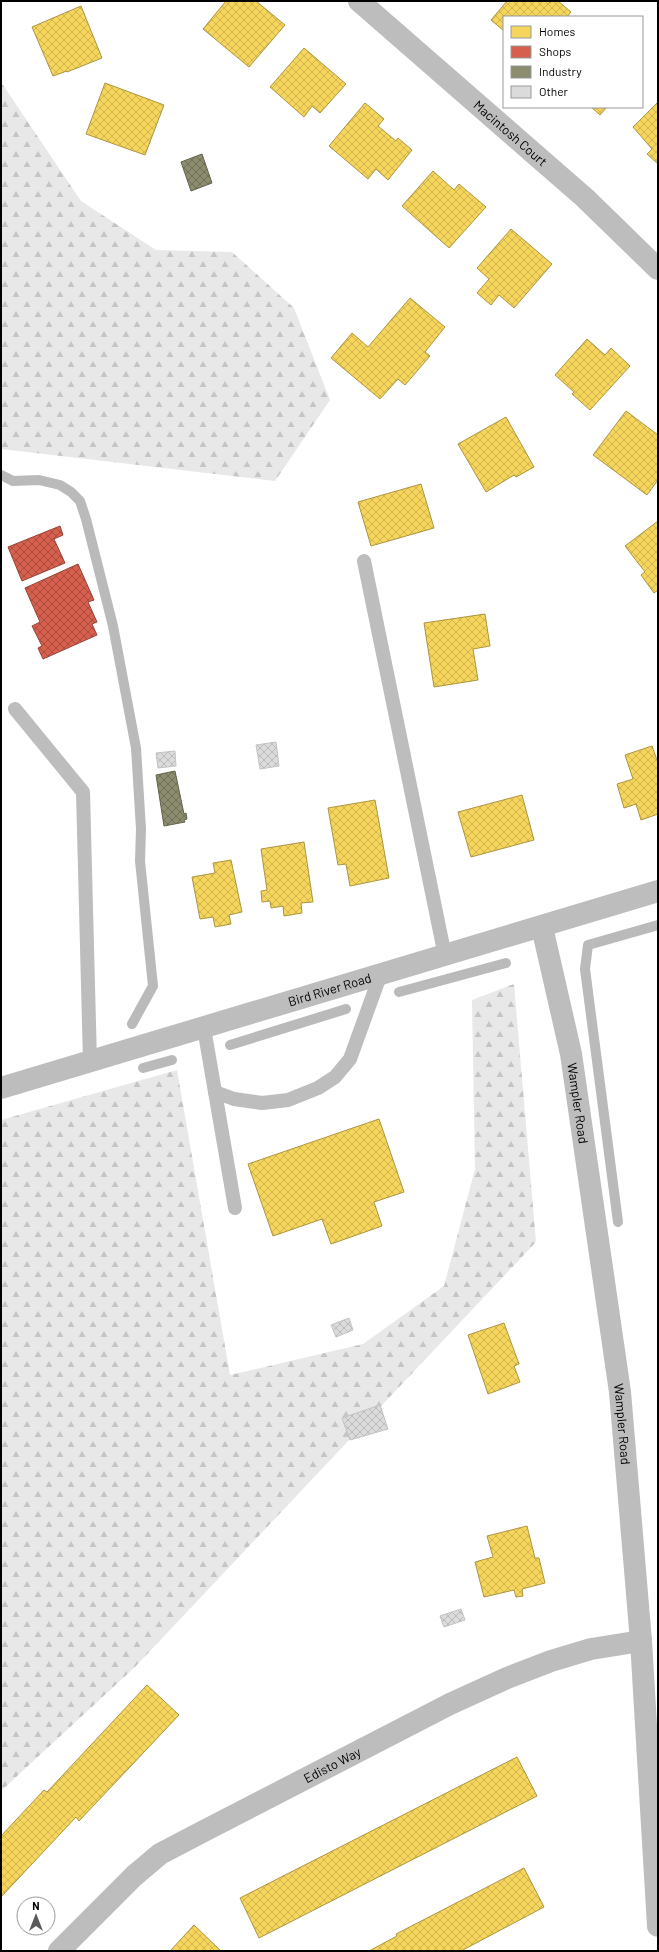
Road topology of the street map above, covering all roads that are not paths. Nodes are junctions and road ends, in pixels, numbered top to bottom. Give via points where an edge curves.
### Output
1 (359, 1) edge
2 (658, 269) edge
3 (364, 560) dead end
4 (15, 709) dead end
5 (658, 891) edge
6 (542, 927) junction
7 (445, 956) junction
8 (380, 976) junction
9 (204, 1028) junction
10 (90, 1062) junction
11 (1, 1088) edge
12 (215, 1092) junction
13 (235, 1208) dead end
14 (641, 1641) junction
15 (658, 1926) edge
16 (59, 1951) edge

1 - 2 street, Macintosh Court via 585,198
3 - 7 lane
4 - 10 lane via 83,792
5 - 6 street, Bird River Road
6 - 7 street, Bird River Road
6 - 14 street, Wampler Road via 571,1054 611,1318 620,1392
7 - 8 street, Bird River Road
8 - 9 street, Bird River Road
8 - 12 lane via 350,1059 335,1076 318,1088 288,1100 262,1103 234,1099
9 - 10 street, Bird River Road
9 - 12 lane
10 - 11 street, Bird River Road
12 - 13 lane
14 - 15 street, Wampler Road
14 - 16 street, Edisto Way via 591,1649 507,1678 450,1704 160,1854

